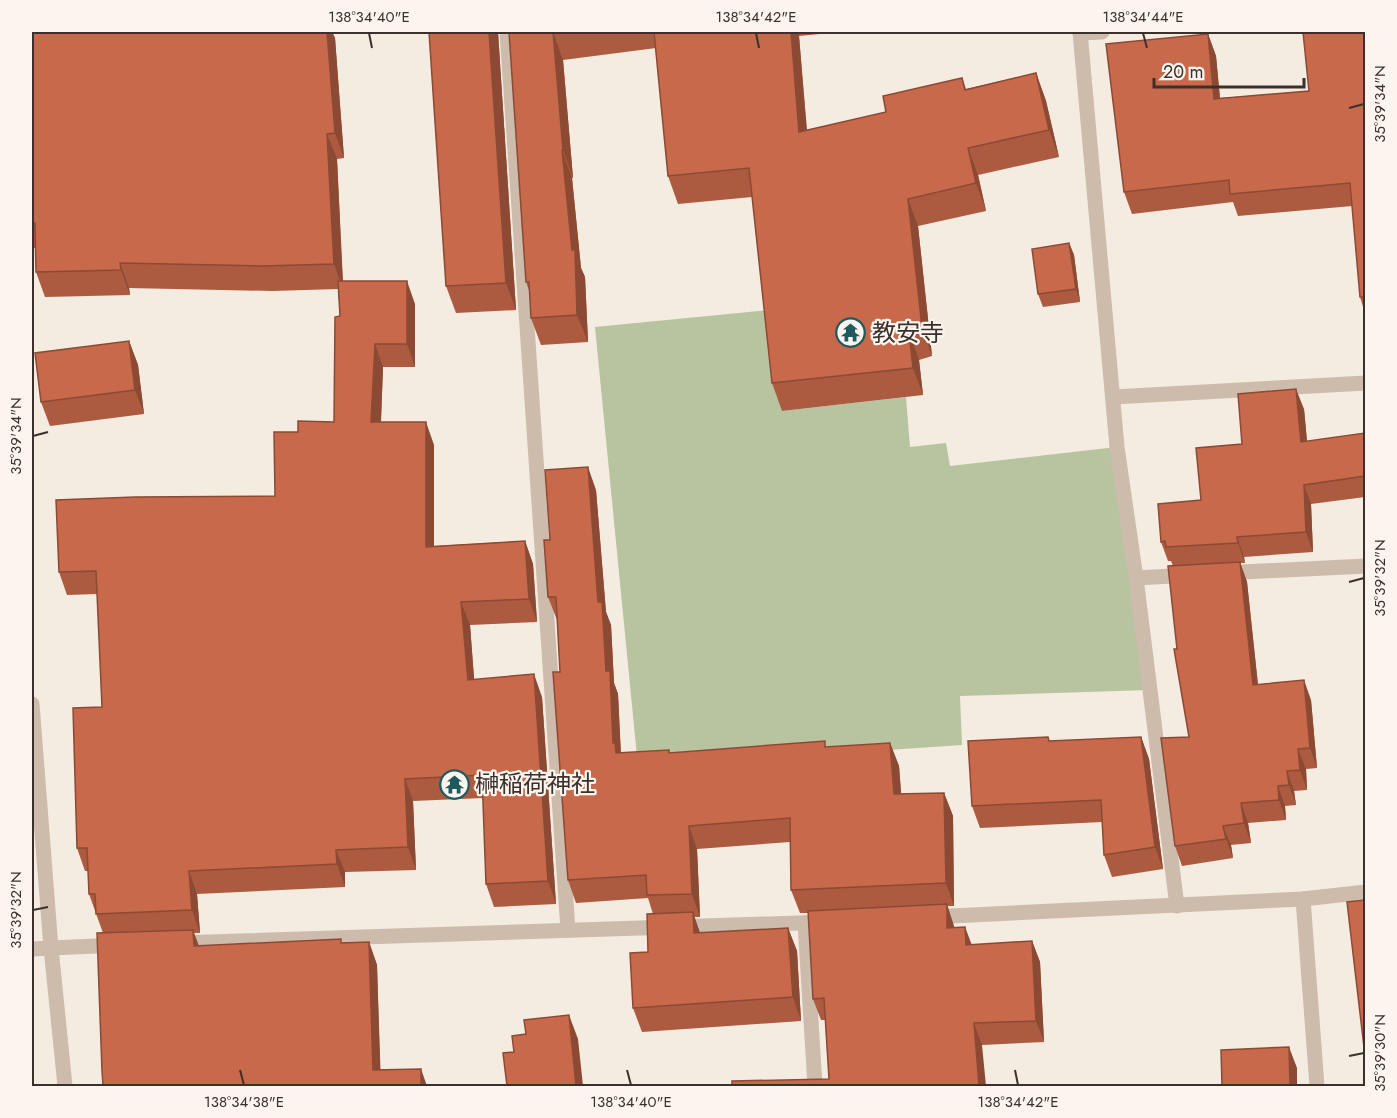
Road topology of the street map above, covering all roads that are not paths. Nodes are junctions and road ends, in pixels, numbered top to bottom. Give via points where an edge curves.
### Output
1 (507, 32) edge
2 (1080, 32) edge
3 (1102, 32) edge
4 (1365, 383) edge
5 (1113, 397) junction
6 (1365, 566) edge
7 (1136, 578) junction
8 (32, 704) edge
9 (1365, 892) edge
10 (1303, 899) junction
11 (1177, 906) junction
12 (910, 918) edge
13 (840, 922) edge
14 (805, 923) junction
15 (568, 930) junction
16 (168, 944) edge
17 (133, 945) edge
18 (51, 948) junction
19 (32, 949) edge
20 (65, 1086) edge
21 (814, 1086) edge
22 (1317, 1086) edge

1 - 15 street
2 - 3 street
2 - 5 street
4 - 5 street
5 - 7 street
6 - 7 street
7 - 11 street
8 - 18 street
9 - 10 street
10 - 11 street
10 - 22 street
11 - 12 street
13 - 14 street
14 - 15 street
14 - 21 street
15 - 16 street
17 - 18 street
18 - 19 street
18 - 20 street

